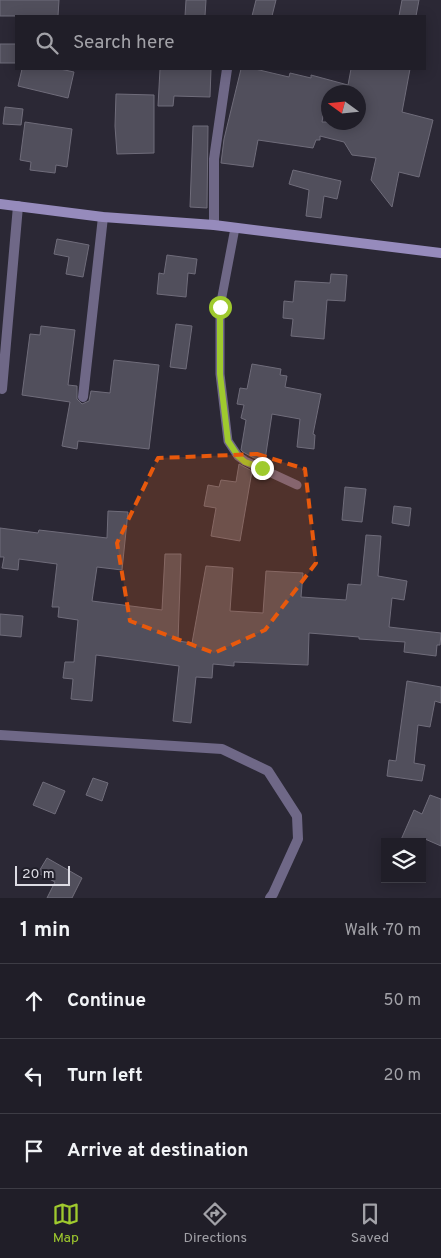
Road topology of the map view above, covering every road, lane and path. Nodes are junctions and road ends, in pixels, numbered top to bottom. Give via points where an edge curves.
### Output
1 (226, 70) edge
2 (0, 204) edge
3 (18, 206) junction
4 (104, 217) junction
5 (214, 225) junction
6 (235, 228) junction
7 (441, 253) edge
8 (2, 389) dead end
9 (83, 396) dead end
10 (297, 485) dead end
11 (0, 735) edge
12 (270, 898) edge

1 - 5 street via 214,159
2 - 3 street
3 - 4 street
3 - 8 street
4 - 5 street
4 - 9 street
5 - 6 street
6 - 7 street
6 - 10 lane via 220,307 220,374 228,441 245,462
11 - 12 street via 222,749 268,771 297,816 298,839

